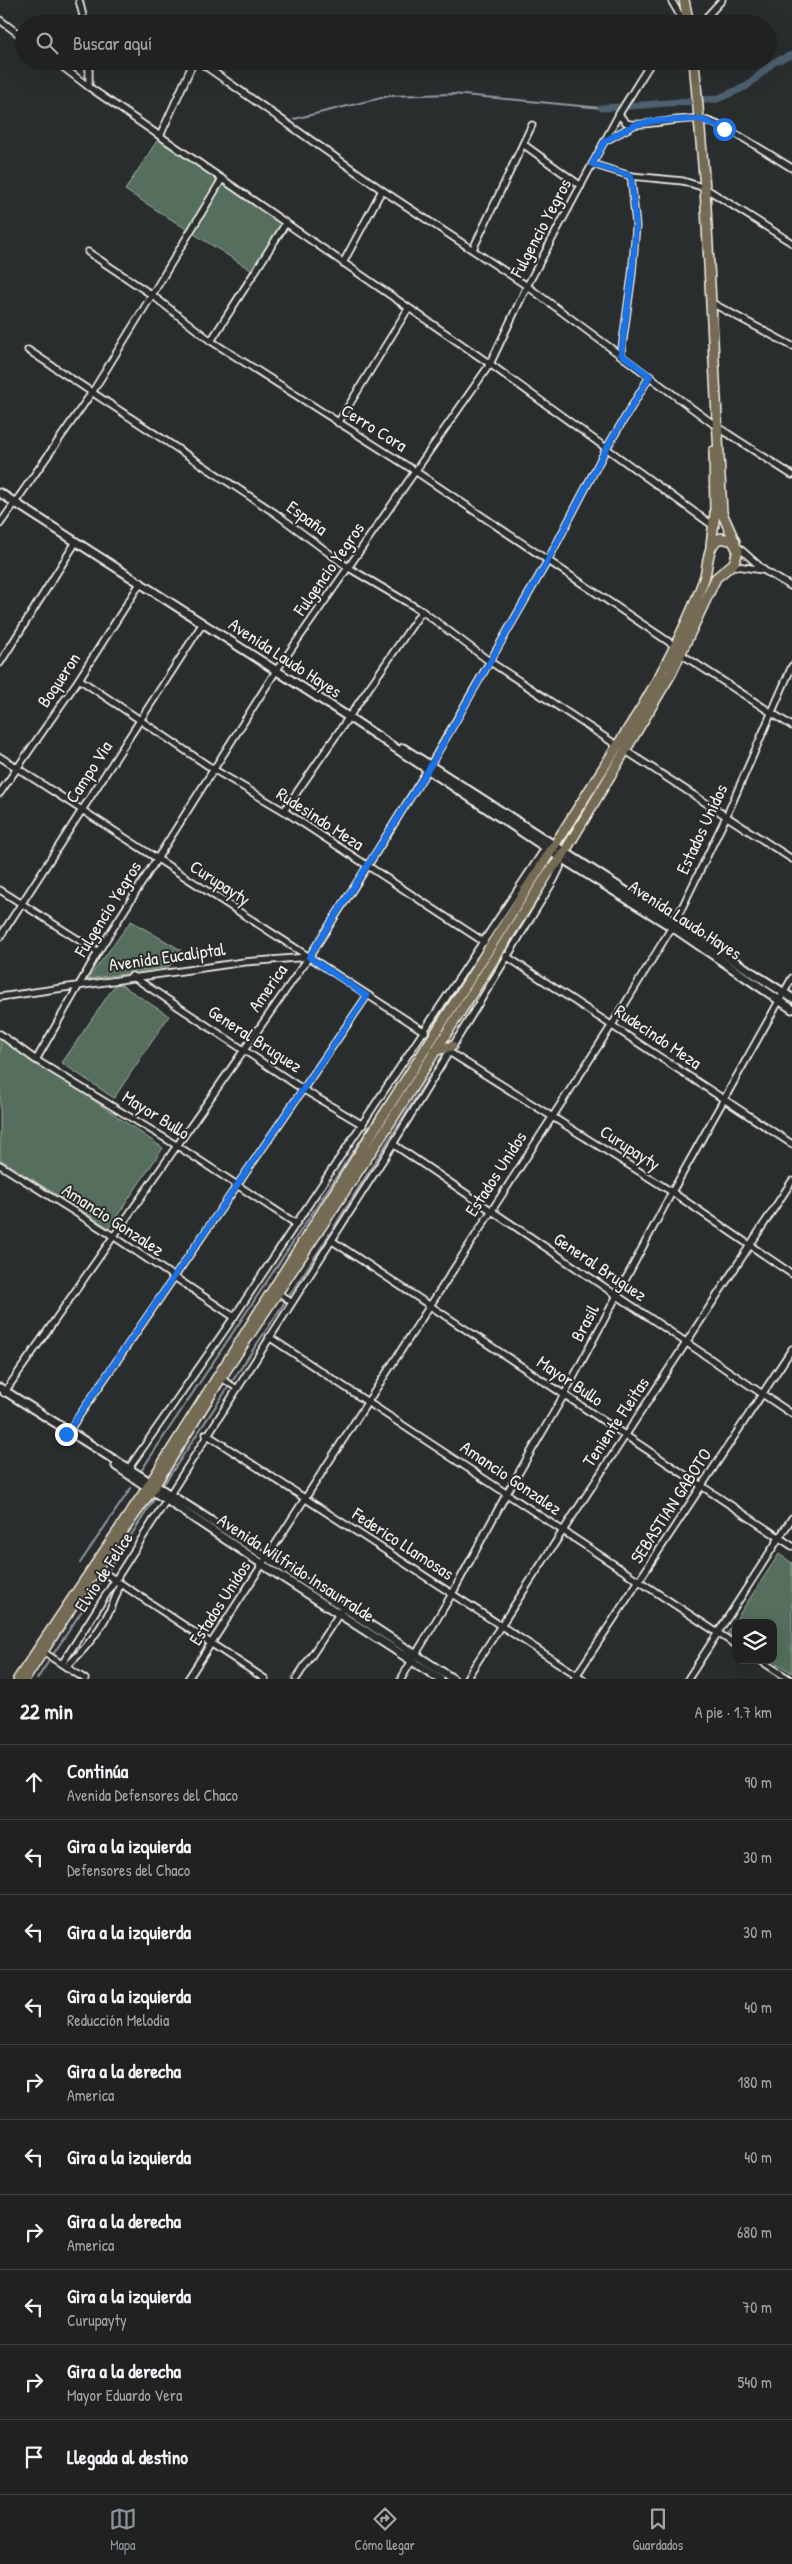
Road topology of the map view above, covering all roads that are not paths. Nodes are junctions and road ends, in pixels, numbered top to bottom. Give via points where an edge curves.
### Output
1 (79, 0) edge
2 (671, 0) edge
3 (684, 0) edge
4 (722, 0) edge
5 (684, 13) joint
6 (83, 15) edge
7 (708, 15) edge
8 (0, 20) edge
9 (15, 31) edge
10 (67, 70) edge
11 (89, 70) edge
12 (190, 70) edge
13 (211, 70) edge
14 (646, 70) edge
15 (695, 70) edge
16 (90, 87) junction
17 (619, 114) junction
18 (700, 119) junction
19 (532, 125) dead end
20 (634, 125) junction
21 (160, 136) junction
22 (605, 141) junction
23 (523, 144) junction
24 (592, 164) junction
25 (792, 168) edge
26 (631, 176) junction
27 (222, 180) junction
28 (581, 186) junction
29 (705, 188) junction
30 (382, 190) junction
31 (286, 223) junction
32 (792, 244) edge
33 (473, 249) junction
34 (88, 252) dead end
35 (343, 263) junction
36 (527, 286) junction
37 (152, 295) junction
38 (710, 302) junction
39 (408, 309) junction
40 (211, 341) junction
41 (792, 346) edge
42 (28, 350) dead end
43 (621, 354) junction
44 (490, 364) junction
45 (650, 376) junction
46 (93, 391) junction
47 (338, 423) junction
48 (716, 426) junction
49 (606, 449) junction
50 (415, 471) junction
51 (792, 475) edge
52 (0, 492) edge
53 (14, 503) junction
54 (0, 524) edge
55 (715, 527) junction
56 (76, 542) junction
57 (737, 546) junction
58 (710, 551) junction
59 (547, 562) junction
60 (729, 566) junction
61 (349, 568) junction
62 (765, 571) junction
63 (141, 582) junction
64 (792, 587) edge
65 (422, 611) junction
66 (203, 623) junction
67 (678, 650) junction
68 (489, 661) junction
69 (0, 663) edge
70 (792, 666) edge
71 (277, 669) junction
72 (79, 679) junction
73 (773, 714) junction
74 (351, 716) junction
75 (139, 721) junction
76 (792, 726) edge
77 (618, 746) junction
78 (626, 751) junction
79 (0, 757) edge
80 (429, 767) junction
81 (17, 768) junction
82 (213, 769) junction
83 (0, 793) edge
84 (82, 811) junction
85 (284, 811) junction
86 (726, 817) junction
87 (551, 848) junction
88 (563, 854) junction
89 (792, 859) edge
90 (157, 860) junction
91 (367, 868) junction
92 (0, 890) edge
93 (22, 904) junction
94 (673, 924) junction
95 (0, 937) edge
96 (484, 942) junction
97 (98, 952) junction
98 (506, 956) junction
99 (309, 957) junction
100 (132, 976) junction
101 (792, 978) edge
102 (78, 985) junction
103 (785, 993) junction
104 (367, 996) junction
105 (0, 997) edge
106 (792, 998) edge
107 (780, 1001) junction
108 (792, 1009) edge
109 (612, 1025) junction
110 (425, 1032) junction
111 (0, 1034) edge
112 (243, 1049) junction
113 (450, 1049) junction
114 (434, 1051) junction
115 (36, 1060) junction
116 (304, 1090) junction
117 (725, 1100) junction
118 (552, 1116) junction
119 (363, 1125) junction
120 (393, 1144) junction
121 (792, 1144) edge
122 (176, 1145) junction
123 (0, 1164) edge
124 (792, 1181) edge
125 (239, 1186) junction
126 (672, 1192) junction
127 (490, 1211) junction
128 (295, 1224) junction
129 (112, 1236) junction
130 (331, 1240) junction
131 (750, 1245) junction
132 (792, 1274) edge
133 (173, 1277) junction
134 (616, 1296) junction
135 (286, 1298) junction
136 (429, 1306) junction
137 (234, 1317) junction
138 (269, 1337) junction
139 (686, 1344) junction
140 (792, 1349) edge
141 (229, 1383) junction
142 (2, 1391) edge
143 (762, 1394) junction
144 (564, 1395) junction
145 (368, 1401) junction
146 (792, 1414) edge
147 (67, 1433) junction
148 (206, 1434) junction
149 (625, 1436) junction
150 (130, 1469) junction
151 (137, 1479) junction
152 (152, 1486) junction
153 (701, 1486) junction
154 (507, 1493) junction
155 (168, 1497) junction
156 (306, 1499) junction
157 (792, 1518) edge
158 (562, 1531) junction
159 (779, 1538) junction
160 (792, 1546) edge
161 (267, 1557) junction
162 (262, 1564) junction
163 (97, 1568) junction
164 (118, 1582) junction
165 (638, 1582) junction
166 (452, 1594) junction
167 (343, 1607) junction
168 (339, 1614) junction
169 (501, 1624) junction
170 (718, 1633) junction
171 (732, 1642) edge
172 (211, 1645) junction
173 (43, 1652) junction
174 (414, 1658) junction
175 (766, 1664) edge
176 (64, 1666) junction
177 (576, 1677) edge
178 (18, 1679) edge
179 (24, 1679) edge
180 (85, 1679) edge
181 (188, 1679) edge
182 (265, 1679) edge
183 (296, 1679) edge
184 (401, 1679) edge
185 (440, 1679) edge
186 (454, 1679) edge
187 (466, 1679) edge
188 (583, 1679) edge
189 (688, 1679) edge
190 (789, 1679) edge

1 - 6 street
2 - 5 street
3 - 5 highway
4 - 7 street
8 - 9 street
10 - 16 street
11 - 16 street
12 - 21 street
13 - 30 street
14 - 17 street, Fulgencio Yegros
15 - 18 highway
16 - 21 street
17 - 20 street via 626,123
17 - 22 street, Fulgencio Yegros
18 - 20 street
18 - 25 street
18 - 29 highway
19 - 23 street
20 - 22 street
21 - 27 street
22 - 24 street, Fulgencio Yegros
23 - 28 street
23 - 33 street
24 - 26 street
24 - 28 street, Fulgencio Yegros
26 - 29 street via 683,181
26 - 43 street via 636,226
27 - 31 street
27 - 37 street
28 - 36 street, Fulgencio Yegros
29 - 32 street
29 - 38 highway
30 - 33 street
30 - 35 street
31 - 35 street
31 - 40 street
33 - 36 street
34 - 37 street, Cerro Cora
35 - 39 street
36 - 43 street
36 - 44 street, Fulgencio Yegros
37 - 40 street, Cerro Cora
37 - 46 street
38 - 41 street
38 - 48 highway
39 - 44 street
39 - 47 street
40 - 47 street, Cerro Cora
42 - 46 street, España
43 - 45 street
44 - 49 street
44 - 50 street, Fulgencio Yegros
45 - 48 street
45 - 49 street, America
46 - 53 street
46 - 61 street, España via 275,513
47 - 50 street, Cerro Cora
48 - 51 street
48 - 55 highway
48 - 57 highway via 720,447 722,513
49 - 55 street
49 - 59 street, America
50 - 59 street, Cerro Cora
50 - 61 street, Fulgencio Yegros
52 - 53 street, Avenida Laudo Hayes
53 - 54 street
53 - 56 street, Avenida Laudo Hayes
55 - 58 highway
56 - 63 street, Avenida Laudo Hayes
56 - 69 street
57 - 58 highway via 729,539 721,538 714,542
57 - 60 highway via 737,560
57 - 62 street
58 - 60 highway via 714,562
58 - 67 highway via 702,585
59 - 67 street, Cerro Cora
59 - 68 street, America
60 - 62 street
60 - 67 highway via 716,578
61 - 65 street, España
61 - 71 street, Fulgencio Yegros
62 - 64 street
63 - 66 street, Avenida Laudo Hayes
63 - 72 street, Boqueron
65 - 68 street, España
65 - 74 street
66 - 71 street, Avenida Laudo Hayes
66 - 75 street, Campo Via
67 - 73 street, Cerro Cora
67 - 77 highway
67 - 78 highway
68 - 77 street, España
68 - 80 street, America
70 - 73 street, Estados Unidos
71 - 74 street, Avenida Laudo Hayes
71 - 82 street, Fulgencio Yegros
72 - 75 street, Rudesindo Meza
72 - 81 street, Boqueron
73 - 76 street, Cerro Cora
73 - 86 street, Estados Unidos
74 - 80 street, Avenida Laudo Hayes
74 - 85 street
75 - 82 street, Rudesindo Meza
75 - 84 street, Campo Via
77 - 87 highway
78 - 86 street
78 - 88 highway
79 - 81 street, Curupayty
80 - 87 street, Avenida Laudo Hayes
80 - 91 street, America
81 - 83 street, Boqueron
81 - 84 street, Curupayty
82 - 85 street, Rudesindo Meza
82 - 90 street, Fulgencio Yegros
84 - 90 street, Curupayty
84 - 93 street, Campo Via
85 - 91 street, Rudesindo Meza
86 - 89 street
86 - 94 street, Estados Unidos
87 - 88 street, Avenida Laudo Hayes
87 - 96 street
87 - 152 highway
88 - 94 street, Avenida Laudo Hayes
88 - 98 street, Elvio de Felice via 554,880
88 - 114 highway
90 - 97 street, Fulgencio Yegros
90 - 99 street, Curupayty
91 - 96 street, Rudesindo Meza
91 - 99 street, America
92 - 93 street
93 - 95 street, Campo Via
93 - 97 street
94 - 103 street, Avenida Laudo Hayes
94 - 107 street, Avenida Laudo Hayes
94 - 109 street, Estados Unidos
96 - 110 street
97 - 102 street, Fulgencio Yegros
98 - 109 street, Rudecindo Meza
98 - 113 street, Elvio de Felice
99 - 100 street, Avenida Eucaliptal
99 - 104 street, Curupayty
99 - 112 street, America
100 - 102 street, Avenida Eucaliptal
100 - 112 street, General Bruguez
101 - 103 street, Brasil
102 - 105 street, Avenida Eucaliptal
102 - 115 street, Fulgencio Yegros
103 - 106 street, Avenida Laudo Hayes
103 - 107 street, Brasil
104 - 110 street, Curupayty
104 - 116 street
107 - 108 street, Avenida Laudo Hayes
107 - 117 street, Brasil
109 - 117 street, Rudecindo Meza
109 - 118 street, Estados Unidos
110 - 119 street
111 - 115 street, Mayor Bullo
112 - 116 street, General Bruguez
112 - 122 street, America
113 - 114 highway
113 - 118 street, Curupayty
113 - 120 street, Elvio de Felice
114 - 135 highway
115 - 122 street, Mayor Bullo
116 - 119 street, General Bruguez
116 - 125 street
117 - 121 street, Rudecindo Meza
117 - 126 street, Brasil
118 - 126 street, Curupayty
118 - 127 street, Estados Unidos
119 - 128 street
120 - 127 street, General Bruguez
120 - 130 street, Elvio de Felice
122 - 125 street, Mayor Bullo
122 - 129 street, America
123 - 129 street, Amancio Gonzalez
124 - 131 street, Teniente Fleitas
125 - 128 street, Mayor Bullo
125 - 133 street
126 - 131 street, Curupayty
126 - 134 street, Brasil
127 - 134 street, General Bruguez
127 - 136 street, Estados Unidos
128 - 137 street
129 - 133 street, Amancio Gonzalez
129 - 142 street, America
130 - 135 street, Elvio de Felice
130 - 136 street, Mayor Bullo
131 - 132 street, Curupayty
131 - 139 street, Teniente Fleitas
133 - 137 street, Amancio Gonzalez
133 - 147 street
134 - 139 street, General Bruguez
134 - 144 street, Brasil
135 - 138 street, Elvio de Felice
135 - 141 highway
136 - 144 street, Mayor Bullo
136 - 145 street, Estados Unidos
137 - 150 street
138 - 141 street, Elvio de Felice
138 - 145 street, Amancio Gonzalez
139 - 143 street, General Bruguez
139 - 149 street, Teniente Fleitas
140 - 143 street, SEBASTIAN GABOTO
141 - 148 street, Elvio de Felice
141 - 152 highway
142 - 147 street
143 - 146 street, General Bruguez
143 - 153 street, SEBASTIAN GABOTO
144 - 149 street, Mayor Bullo
144 - 154 street, Brasil
145 - 154 street, Amancio Gonzalez
145 - 156 street, Estados Unidos
147 - 150 street
147 - 151 street, Avenida Wilfrido Insaurralde
148 - 155 street, Elvio de Felice
148 - 156 street, Federico Llamosas
149 - 153 street, Mayor Bullo
149 - 158 street, Teniente Fleitas
150 - 151 street
150 - 152 street
151 - 152 street, Avenida Wilfrido Insaurralde
152 - 155 street, Avenida Wilfrido Insaurralde
152 - 163 highway
152 - 178 highway
153 - 159 street, Mayor Bullo
153 - 165 street, SEBASTIAN GABOTO
154 - 158 street, Amancio Gonzalez
154 - 166 street, Brasil
155 - 161 street, Avenida Wilfrido Insaurralde via 180,1501
155 - 162 street, Avenida Wilfrido Insaurralde
155 - 164 street, Elvio de Felice
156 - 161 street, Estados Unidos
156 - 166 street, Federico Llamosas
157 - 159 street
158 - 165 street, Amancio Gonzalez
158 - 169 street, Teniente Fleitas
159 - 160 street, Mayor Bullo
159 - 170 street
161 - 162 street, Estados Unidos
161 - 167 street, Avenida Wilfrido Insaurralde
162 - 168 street, Avenida Wilfrido Insaurralde
162 - 172 street, Estados Unidos
163 - 164 street
163 - 173 highway
164 - 172 street
164 - 176 street, Elvio de Felice
164 - 176 street via 110,1609 85,1649
165 - 170 street, Amancio Gonzalez
165 - 177 street, SEBASTIAN GABOTO
166 - 169 street, Federico Llamosas
166 - 174 street, Brasil
167 - 168 street
167 - 174 street, Avenida Wilfrido Insaurralde
168 - 174 street, Avenida Wilfrido Insaurralde
168 - 183 street
169 - 177 street, Federico Llamosas
169 - 187 street, Teniente Fleitas
170 - 171 street, Amancio Gonzalez
170 - 189 street
172 - 181 street, Estados Unidos
172 - 182 street
173 - 176 street
173 - 179 highway
174 - 184 street, Brasil
174 - 185 street, Avenida Wilfrido Insaurralde
174 - 186 street, Avenida Wilfrido Insaurralde
175 - 190 street
176 - 180 street
177 - 188 street, Federico Llamosas

